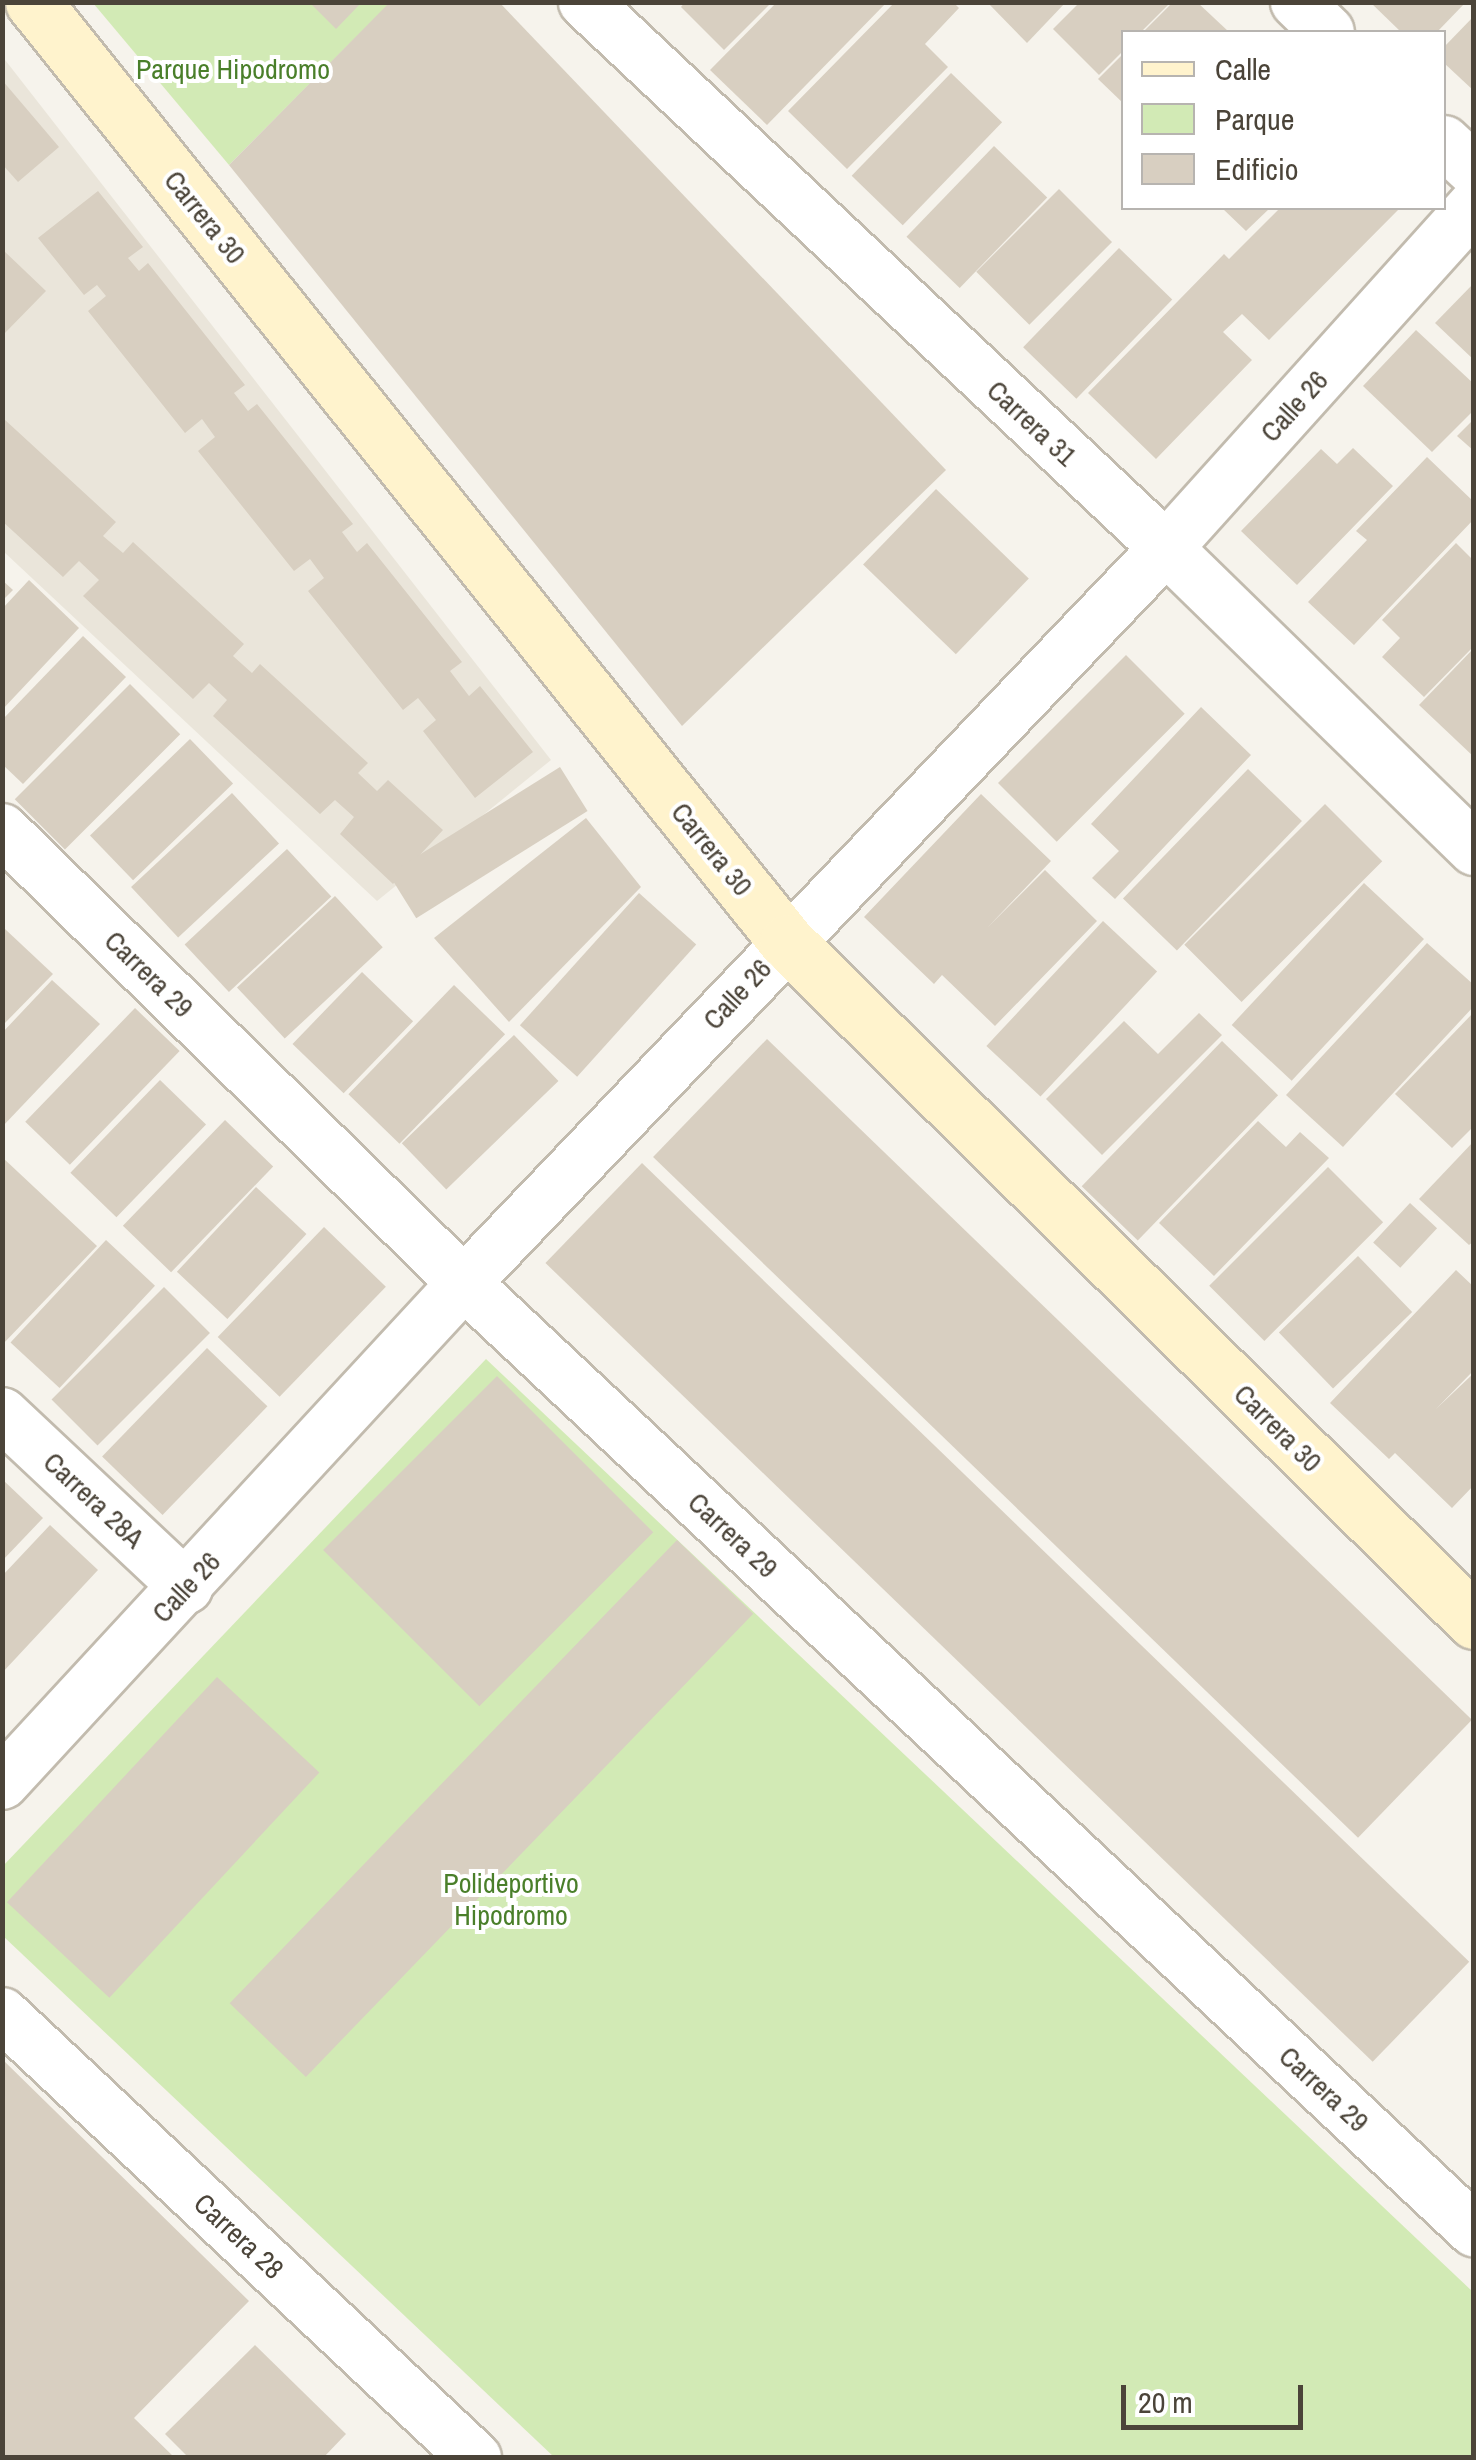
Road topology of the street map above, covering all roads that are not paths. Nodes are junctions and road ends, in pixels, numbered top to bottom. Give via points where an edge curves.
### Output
1 (33, 2) edge
2 (586, 2) edge
3 (1296, 2) edge
4 (1326, 30) edge
5 (1446, 144) edge
6 (1474, 170) edge
7 (1474, 206) edge
8 (1166, 548) junction
9 (2, 830) edge
10 (1474, 849) edge
11 (787, 942) junction
12 (464, 1283) junction
13 (2, 1414) edge
14 (186, 1587) junction
15 (1474, 1621) edge
16 (2, 1783) edge
17 (2, 2014) edge
18 (1474, 2230) edge
19 (475, 2458) edge

1 - 11 street, Carrera 30
2 - 8 street, Carrera 31
3 - 4 street
5 - 6 street
7 - 8 street, Calle 26
8 - 10 street, Carrera 31
8 - 11 street, Calle 26
9 - 12 street, Carrera 29
11 - 12 street, Calle 26
11 - 15 street, Carrera 30
12 - 14 street, Calle 26
12 - 18 street, Carrera 29
13 - 14 street, Carrera 28A
14 - 16 street, Calle 26
17 - 19 street, Carrera 28

